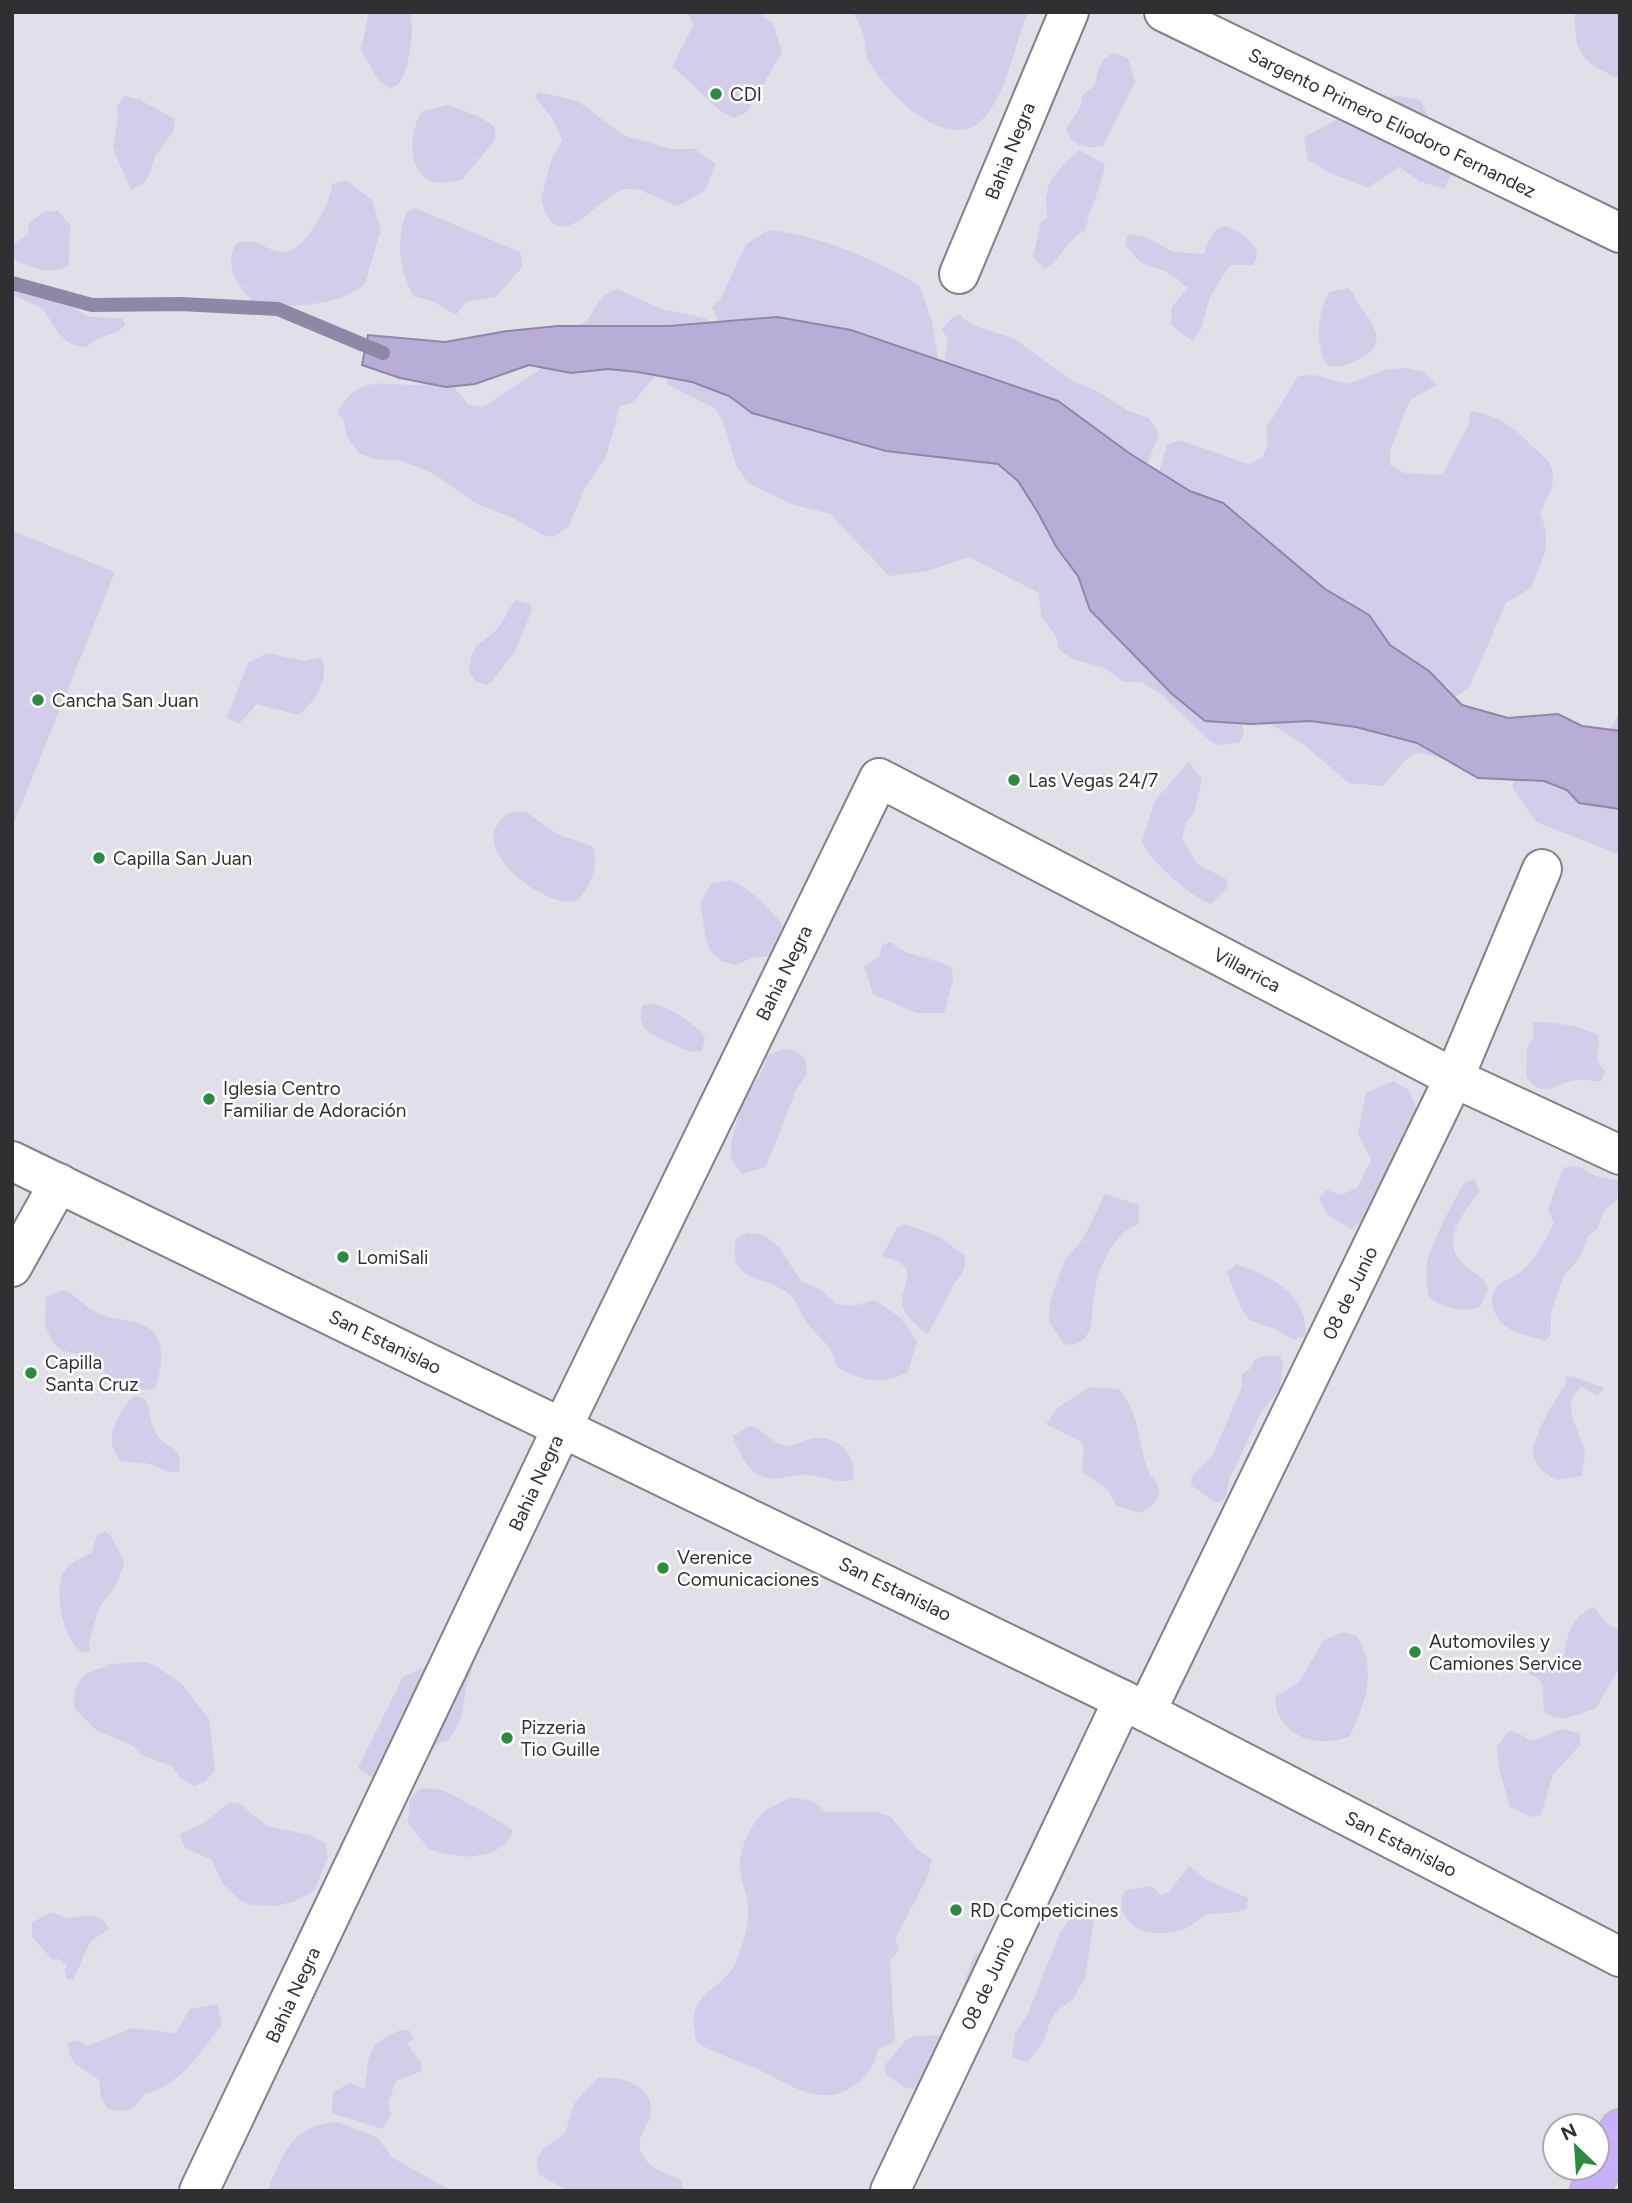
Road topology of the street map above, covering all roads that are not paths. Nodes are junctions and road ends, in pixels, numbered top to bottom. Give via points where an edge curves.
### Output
1 (1164, 12) edge
2 (1065, 20) edge
3 (1620, 233) edge
4 (959, 274) dead end
5 (879, 778) joint
6 (1542, 869) dead end
7 (1454, 1078) junction
8 (1620, 1155) edge
9 (12, 1161) edge
10 (59, 1183) junction
11 (12, 1267) edge
12 (562, 1428) junction
13 (1135, 1706) junction
14 (1620, 1956) edge
15 (1620, 2129) edge
16 (200, 2191) edge
17 (890, 2191) edge
18 (1590, 2191) edge

1 - 3 street, Sargento Primero Eliodoro Fernandez
2 - 4 street, Bahia Negra
5 - 7 street, Villarrica
5 - 12 street, Bahia Negra
6 - 7 street, 08 de Junio
7 - 8 street, Villarrica
7 - 13 street, 08 de Junio
9 - 10 street, San Estanislao
10 - 11 street
10 - 12 street, San Estanislao
12 - 13 street, San Estanislao
12 - 16 street, Bahia Negra
13 - 14 street, San Estanislao
13 - 17 street, 08 de Junio
15 - 18 highway

